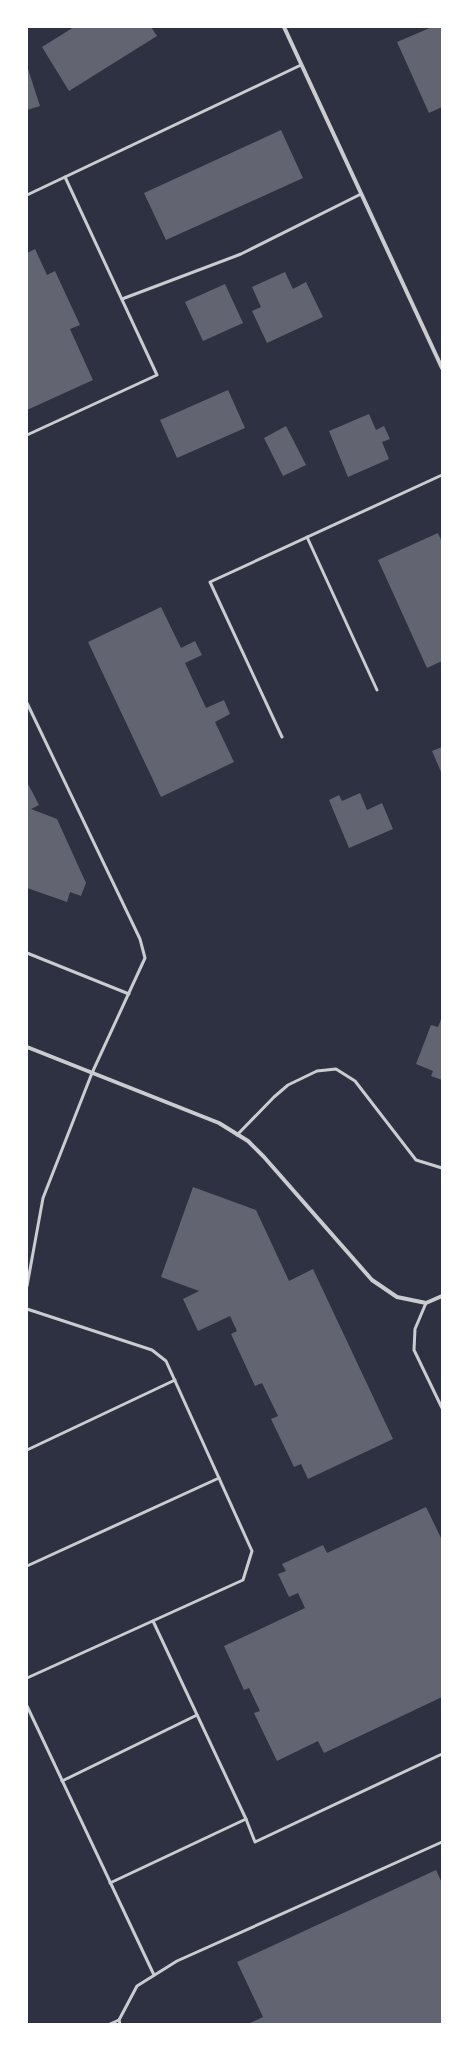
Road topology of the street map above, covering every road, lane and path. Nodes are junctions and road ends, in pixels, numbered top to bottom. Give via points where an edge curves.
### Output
1 (284, 27) edge
2 (302, 65) junction
3 (65, 177) junction
4 (361, 194) junction
5 (27, 195) edge
6 (122, 299) junction
7 (442, 368) edge
8 (27, 435) edge
9 (442, 475) edge
10 (307, 537) junction
11 (377, 690) dead end
12 (27, 703) edge
13 (282, 737) dead end
14 (27, 953) edge
15 (128, 994) junction
16 (27, 1047) edge
17 (92, 1073) junction
18 (237, 1135) junction
19 (442, 1168) edge
20 (27, 1286) edge
21 (442, 1296) edge
22 (426, 1303) junction
23 (27, 1309) edge
24 (175, 1380) junction
25 (442, 1408) edge
26 (27, 1450) edge
27 (219, 1478) junction
28 (27, 1566) edge
29 (153, 1621) junction
30 (27, 1678) edge
31 (27, 1706) edge
32 (197, 1715) junction
33 (442, 1754) edge
34 (62, 1781) junction
35 (246, 1819) junction
36 (442, 1842) edge
37 (110, 1883) junction
38 (154, 1976) junction
39 (120, 2022) edge
40 (110, 2024) edge

1 - 2 street
2 - 3 lane
2 - 4 street
3 - 5 lane
3 - 6 lane
4 - 6 lane via 242,254
4 - 7 street
6 - 8 lane via 157,374
9 - 10 lane
10 - 11 lane
10 - 13 lane via 210,582
12 - 15 lane via 140,939 145,958
14 - 15 lane
15 - 17 lane
16 - 17 street
17 - 18 street via 219,1123
17 - 20 lane via 43,1198
18 - 19 lane via 288,1085 317,1071 336,1069 355,1081 416,1160
18 - 22 street via 248,1141 264,1157 372,1280 397,1297
21 - 22 street
22 - 25 lane via 415,1329 414,1350
23 - 24 lane via 152,1350 166,1361
24 - 26 lane
24 - 27 lane
27 - 28 lane
27 - 29 lane via 252,1551 243,1580
29 - 30 lane
29 - 32 lane
31 - 34 lane
32 - 34 lane
32 - 35 lane
33 - 35 lane via 255,1842
34 - 37 lane
35 - 37 lane
36 - 38 lane via 177,1961
37 - 38 lane
38 - 39 lane via 137,1986
39 - 40 lane

